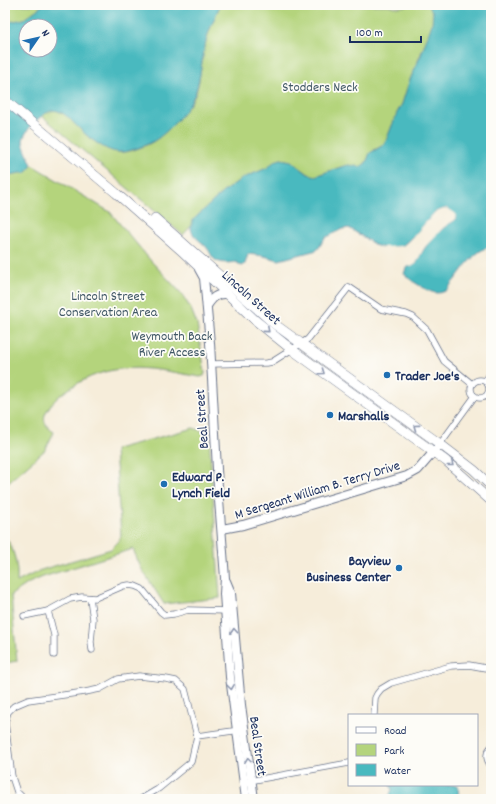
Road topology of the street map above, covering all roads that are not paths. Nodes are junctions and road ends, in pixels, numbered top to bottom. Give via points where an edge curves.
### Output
1 (5, 93) edge
2 (5, 100) edge
3 (40, 125) junction
4 (198, 266) junction
5 (227, 294) junction
6 (207, 306) junction
7 (300, 344) junction
8 (291, 350) junction
9 (211, 364) junction
10 (491, 373) edge
11 (485, 382) junction
12 (472, 384) junction
13 (489, 395) edge
14 (475, 396) junction
15 (440, 444) junction
16 (434, 452) junction
17 (491, 486) edge
18 (491, 501) edge
19 (222, 529) junction
20 (90, 598) junction
21 (48, 611) junction
22 (229, 611) junction
23 (24, 616) dead end
24 (92, 650) dead end
25 (54, 655) dead end
26 (491, 669) edge
27 (374, 714) edge
28 (240, 730) junction
29 (197, 736) junction
30 (491, 747) edge
31 (348, 763) edge
32 (491, 766) edge
33 (12, 777) junction
34 (5, 778) edge
35 (247, 782) junction
36 (24, 799) edge
37 (141, 799) edge
38 (246, 799) edge
39 (254, 799) edge

1 - 3 main road, Lincoln Street
2 - 3 main road, Lincoln Street
3 - 4 main road, Lincoln Street
3 - 7 main road, Lincoln Street via 167,229 261,314
4 - 5 main road, Lincoln Street
4 - 6 street, Beal Street via 204,278
5 - 6 street via 216,296
5 -> 8 main road, Lincoln Street
6 - 9 street, Beal Street
7 - 8 street
7 - 12 street via 308,339 349,286 381,309 413,317 428,330 444,361
15 -> 7 main road, Lincoln Street
8 - 9 street via 267,364
8 -> 16 main road, Lincoln Street
9 - 19 street, Beal Street
10 - 11 street
11 - 12 street via 477,380
11 - 13 street
12 - 14 street via 471,392
13 - 14 street via 480,398
14 - 15 street
15 - 16 street, M Sergeant William B. Terry Drive
15 - 17 main road, Lincoln Street
16 -> 18 main road, Lincoln Street via 454,466
16 - 19 street, M Sergeant William B. Terry Drive via 418,470 407,476
19 - 22 street, Beal Street via 224,594
20 - 21 street via 76,597
20 - 22 street via 129,585 142,589 165,615 188,610
20 - 24 street via 93,619
21 - 23 street
21 - 25 street via 54,635
22 - 28 street, Beal Street via 230,677
26 - 27 street via 469,665 451,666 391,683 377,694
28 - 29 street
28 - 35 street, Beal Street
29 - 33 street via 185,689 176,681 152,676 118,678 100,689 28,700 14,706 8,712 6,722
29 - 37 street via 191,762 158,789
30 - 32 street via 486,753
31 - 35 street
33 - 34 street
33 - 36 street via 17,792
35 - 38 street, Beal Street
35 - 39 street, Beal Street

